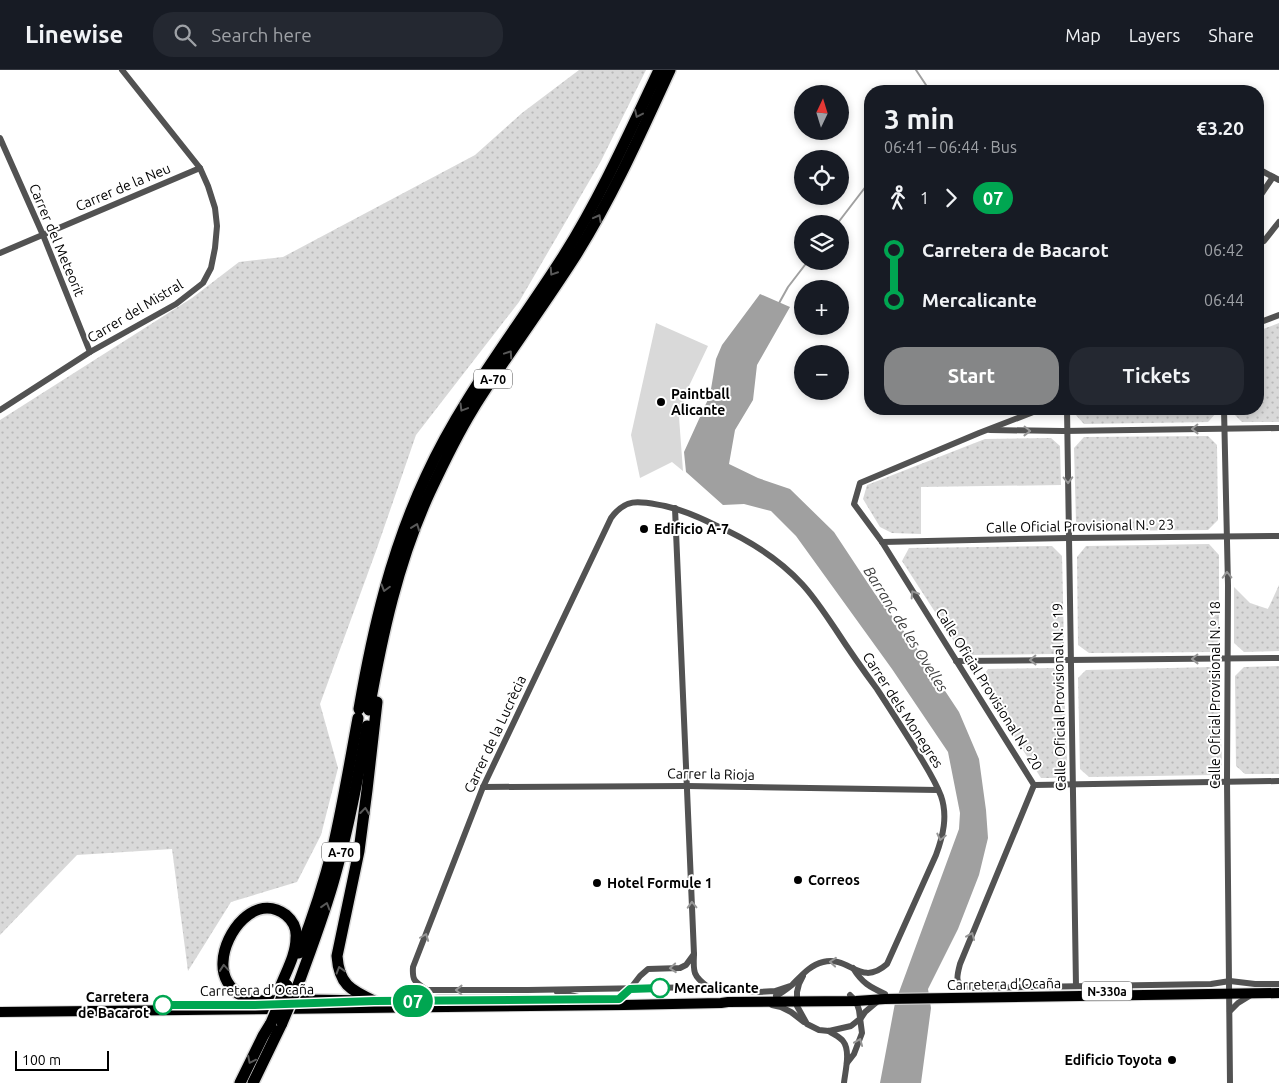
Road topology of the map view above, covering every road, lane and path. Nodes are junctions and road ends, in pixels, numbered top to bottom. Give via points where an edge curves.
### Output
1 (122, 70) edge
2 (659, 70) edge
3 (670, 70) edge
4 (0, 138) edge
5 (200, 168) junction
6 (1264, 172) edge
7 (1276, 178) edge
8 (1264, 192) edge
9 (1279, 222) edge
10 (43, 235) junction
11 (1264, 241) dead end
12 (0, 253) edge
13 (1279, 315) edge
14 (1264, 321) edge
15 (90, 352) junction
16 (0, 410) edge
17 (1025, 415) edge
18 (1067, 415) edge
19 (1224, 415) edge
20 (1224, 428) junction
21 (1279, 428) edge
22 (986, 430) junction
23 (1067, 431) junction
24 (624, 505) joint
25 (675, 508) junction
26 (1279, 536) edge
27 (1227, 537) junction
28 (1068, 538) junction
29 (882, 542) junction
30 (408, 550) junction
31 (1227, 658) junction
32 (1279, 658) edge
33 (1071, 660) junction
34 (956, 661) junction
35 (364, 713) junction
36 (1228, 781) junction
37 (1279, 781) edge
38 (1073, 783) junction
39 (1034, 785) junction
40 (687, 786) junction
41 (483, 787) junction
42 (938, 790) junction
43 (694, 954) junction
44 (852, 968) junction
45 (806, 971) junction
46 (958, 982) joint
47 (416, 983) joint
48 (1279, 984) edge
49 (289, 985) junction
50 (790, 986) junction
51 (1076, 986) junction
52 (708, 987) junction
53 (1230, 988) junction
54 (630, 989) junction
55 (1279, 989) edge
56 (500, 990) junction
57 (528, 990) junction
58 (546, 990) junction
59 (1254, 993) junction
60 (1279, 993) edge
61 (762, 994) junction
62 (776, 996) junction
63 (796, 998) junction
64 (853, 998) junction
65 (883, 998) junction
66 (587, 999) junction
67 (619, 999) junction
68 (517, 1000) junction
69 (359, 1001) junction
70 (374, 1001) junction
71 (721, 1003) junction
72 (0, 1008) edge
73 (53, 1011) junction
74 (1230, 1011) junction
75 (0, 1018) edge
76 (861, 1018) junction
77 (272, 1023) junction
78 (806, 1024) junction
79 (829, 1031) junction
80 (272, 1044) junction
81 (847, 1063) junction
82 (240, 1083) edge
83 (253, 1083) edge
84 (259, 1083) edge
85 (844, 1083) edge
86 (1230, 1083) edge

1 - 5 street, Carrer del Mistral
2 -> 35 highway, A-70 via 619,156 578,232 470,396 426,477 388,576 374,630
30 -> 3 highway, A-70 via 429,494 458,435 592,229
4 - 10 street, Carrer del Meteorit
5 - 10 street, Carrer de la Neu
5 - 15 street, Carrer del Mistral via 215,208 217,226 211,268 203,283 176,304
6 - 7 street
7 - 8 street
9 - 11 street
10 - 12 street, Carrer de la Neu
10 - 15 street, Carrer del Meteorit
13 - 14 street
15 - 16 street, Carrer del Mistral
17 - 22 street
18 - 23 street, Calle Oficial Provisional N.º 19
19 - 20 street, Calle Oficial Provisional N.º 18
20 - 21 street
20 -> 23 street
20 - 27 street, Calle Oficial Provisional N.º 18
22 -> 23 street
22 - 29 street, Calle Oficial Provisional N.º 20 via 860,483 854,504
23 -> 28 street, Calle Oficial Provisional N.º 19
24 - 25 street, Carrer dels Monegres via 644,502
24 - 41 street, Carrer de la Lucrècia via 611,518
25 - 40 street
25 - 42 street, Carrer dels Monegres via 748,541 803,585 889,707
26 - 27 street, Calle Oficial Provisional N.º 23
27 - 28 street, Calle Oficial Provisional N.º 23
31 -> 27 street, Calle Oficial Provisional N.º 18
28 - 29 street, Calle Oficial Provisional N.º 23
28 - 33 street, Calle Oficial Provisional N.º 19
34 -> 29 street, Calle Oficial Provisional N.º 20
30 - 35 highway, A-70
70 -> 30 highway via 351,990 344,982 337,956 359,851 384,656
31 - 32 street
31 -> 33 street
31 - 36 street, Calle Oficial Provisional N.º 18
33 -> 34 street
33 - 38 street, Calle Oficial Provisional N.º 19
34 - 39 street, Calle Oficial Provisional N.º 20
35 - 49 highway, A-70 via 357,782 340,860 320,924
36 - 37 street
36 - 38 street
36 - 53 street, Calle Oficial Provisional N.º 18
38 - 39 street
38 - 51 street, Calle Oficial Provisional N.º 19
46 -> 39 street, Calle Oficial Provisional N.º 20 via 960,964
40 - 41 street, Carrer la Rioja
40 - 42 street, Carrer la Rioja
43 -> 40 street
47 -> 41 street, Carrer de la Lucrècia via 413,967
42 -> 44 street, Carrer dels Monegres via 945,818 942,837 891,957 881,970 874,973 866,974
43 - 52 street via 693,969 698,980
43 -> 54 street via 680,968 648,969
44 -> 45 street, Carrer dels Monegres via 829,961
44 - 65 street
45 - 50 street
45 - 63 street
46 - 51 street, Carretera d'Ocaña via 962,987 972,988
56 -> 47 street, Carretera d'Ocaña via 427,990
48 - 53 street, Carretera d'Ocaña
69 -> 49 highway via 258,1001 234,990 224,975 225,947 236,925 255,911 281,912 296,930
49 - 77 highway, A-70, bridge
49 - 77 highway
50 - 61 street, Carretera d'Ocaña
50 - 62 street
51 - 53 street, Carretera d'Ocaña via 1211,984
52 - 54 street, Carretera d'Ocaña
52 - 61 street, Carretera d'Ocaña
53 - 55 main road, Carretera d'Ocaña / N-330a
53 - 59 main road, Carretera d'Ocaña / N-330a
53 - 65 main road, Carretera d'Ocaña / N-330a
53 - 74 street, Calle Oficial Provisional N.º 18
54 - 58 street, Carretera d'Ocaña
54 - 67 street
56 - 57 street, Carretera d'Ocaña
56 - 68 street
57 - 58 street, Carretera d'Ocaña
57 - 68 street
58 - 66 street, Carretera d'Ocaña
59 - 60 main road, Carretera d'Ocaña / N-330a
59 - 74 street
61 - 62 main road, Carretera d'Ocaña / N-330a
61 - 67 main road, Carretera d'Ocaña / N-330a
62 - 63 main road, Carretera d'Ocaña / N-330a
63 - 64 main road, Carretera d'Ocaña / N-330a
63 - 71 main road, Carretera d'Ocaña / N-330a
63 - 78 street
64 - 65 main road, Carretera d'Ocaña / N-330a
64 - 76 street
65 - 76 street
66 - 67 main road, Carretera d'Ocaña / N-330a
66 - 68 main road, Carretera d'Ocaña / N-330a
68 - 70 main road, Carretera d'Ocaña / N-330a
69 - 70 main road, Carretera d'Ocaña / N-330a
69 - 72 main road, Carretera d'Ocaña / N-330a
71 - 73 main road, Carretera d'Ocaña / N-330a
71 - 78 street, Carretera d'Ocaña via 781,1007
72 - 73 main road, Carretera d'Ocaña / N-330a
73 - 75 main road
74 - 86 street, Calle Oficial Provisional N.º 18
76 - 79 street via 852,1026
81 -> 76 street via 862,1033
77 - 80 highway, A-70
77 -> 82 highway, A-70
78 - 79 street, Carretera d'Ocaña
79 - 81 street via 844,1042
80 - 83 highway, A-70
80 - 84 highway
81 - 85 street

